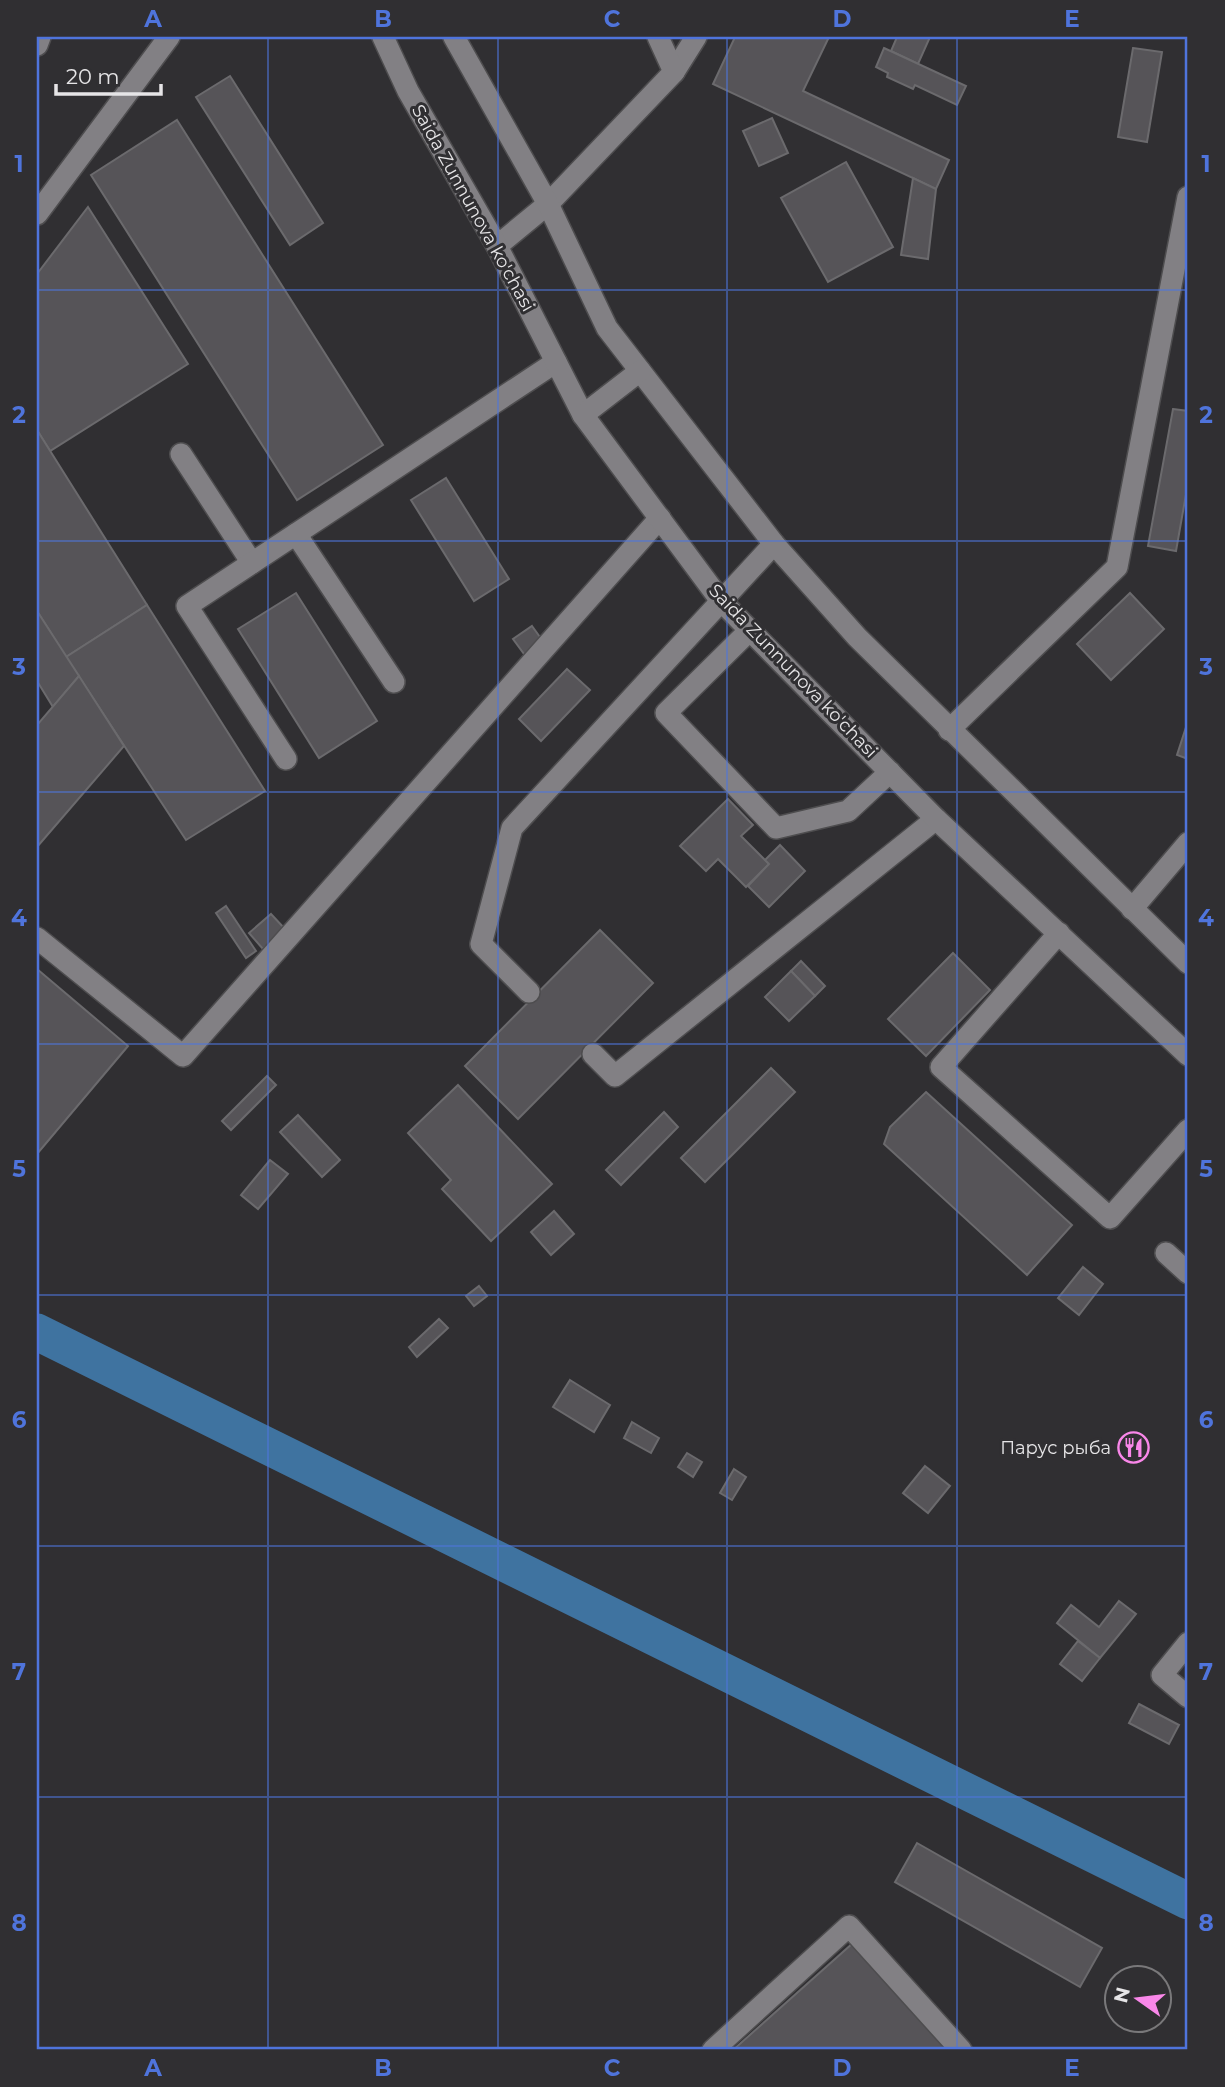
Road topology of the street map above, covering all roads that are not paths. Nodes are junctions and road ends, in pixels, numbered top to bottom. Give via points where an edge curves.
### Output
1 (40, 37) edge
2 (169, 37) edge
3 (383, 37) edge
4 (454, 37) edge
5 (658, 37) edge
6 (696, 37) edge
7 (37, 45) edge
8 (674, 72) junction
9 (1188, 197) edge
10 (548, 204) junction
11 (37, 214) edge
12 (497, 246) junction
13 (556, 362) junction
14 (640, 371) junction
15 (583, 415) junction
16 (181, 454) dead end
17 (660, 518) junction
18 (296, 534) junction
19 (774, 544) junction
20 (252, 563) junction
21 (721, 601) junction
22 (750, 630) junction
23 (394, 682) dead end
24 (949, 730) junction
25 (286, 759) dead end
26 (890, 772) junction
27 (936, 819) junction
28 (1188, 844) edge
29 (1132, 909) junction
30 (1059, 933) junction
31 (37, 938) edge
32 (1188, 963) edge
33 (529, 992) dead end
34 (593, 1054) dead end
35 (1188, 1055) edge
36 (1188, 1129) edge
37 (1166, 1253) dead end
38 (1188, 1273) edge
39 (1188, 1643) edge
40 (1188, 1697) edge
41 (713, 2050) edge
42 (961, 2050) edge

1 - 7 main road
2 - 11 main road
3 - 12 main road, Saida Zunnunova ko'chasi via 408,91
4 - 10 main road
5 - 8 main road
6 - 8 main road
8 - 10 main road
9 - 24 main road via 1117,567
10 - 12 main road
10 - 14 main road via 607,328
12 - 13 main road, Saida Zunnunova ko'chasi
13 - 15 main road, Saida Zunnunova ko'chasi
13 - 18 main road
14 - 15 main road
14 - 19 main road
15 - 17 main road, Saida Zunnunova ko'chasi
16 - 20 main road
17 - 21 main road, Saida Zunnunova ko'chasi
17 - 31 main road via 183,1056
18 - 20 main road
18 - 23 main road
19 - 21 main road
19 - 24 main road
20 - 25 main road via 187,606
21 - 22 main road, Saida Zunnunova ko'chasi
21 - 33 main road via 512,828 481,944
22 - 26 main road, Saida Zunnunova ko'chasi
22 - 26 main road via 666,713 776,828 848,811
24 - 29 main road
26 - 27 main road, Saida Zunnunova ko'chasi
27 - 30 main road, Saida Zunnunova ko'chasi
27 - 34 main road via 615,1076
28 - 29 main road
29 - 32 main road
30 - 35 main road, Saida Zunnunova ko'chasi
30 - 36 main road via 941,1067 1110,1218
37 - 38 main road
39 - 40 main road via 1161,1675
41 - 42 main road via 849,1926

